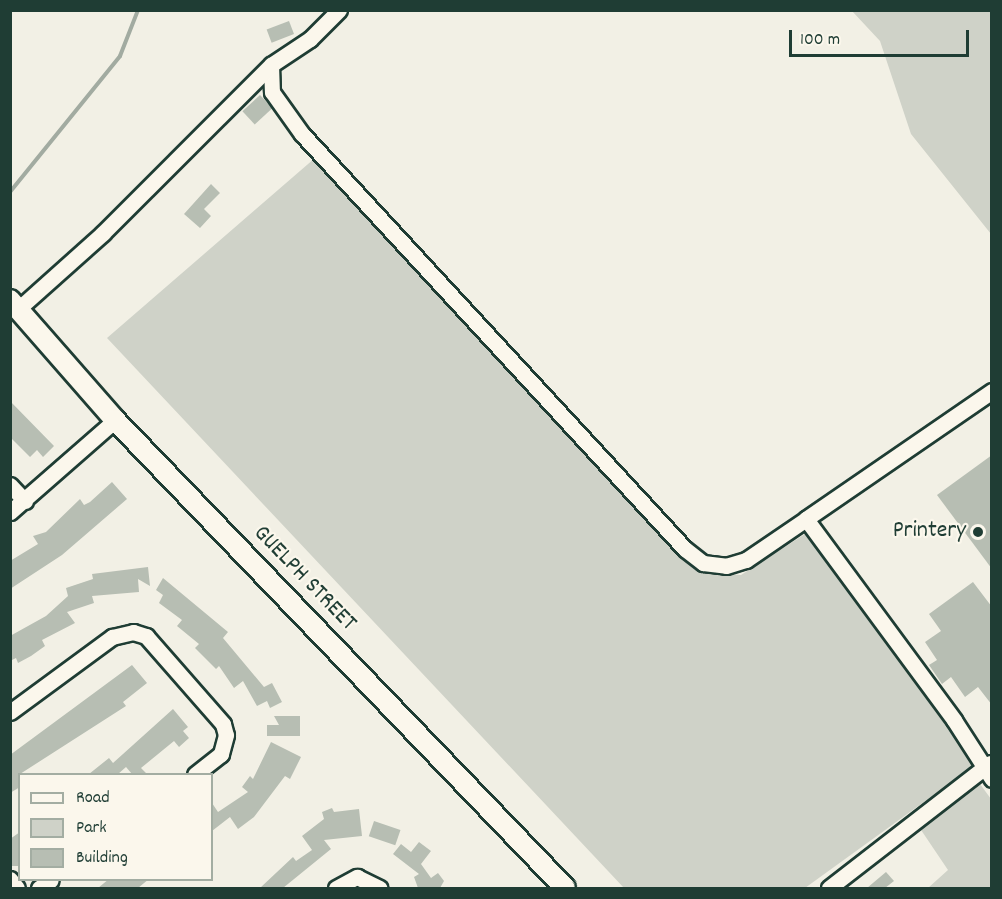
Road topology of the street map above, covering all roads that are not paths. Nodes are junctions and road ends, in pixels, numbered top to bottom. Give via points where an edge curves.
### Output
1 (339, 10) edge
2 (271, 65) junction
3 (14, 305) edge
4 (992, 391) edge
5 (115, 420) junction
6 (10, 485) edge
7 (25, 501) junction
8 (10, 512) edge
9 (806, 519) junction
10 (10, 712) edge
11 (989, 770) edge
12 (196, 773) edge
13 (10, 879) edge
14 (17, 888) edge
15 (336, 888) edge
16 (380, 888) edge
17 (565, 888) edge
18 (829, 888) edge

1 - 2 street via 310,39
2 - 3 street via 103,233
2 - 9 street via 272,92 302,134 684,549 703,563 726,566 746,560
3 - 5 main road, GUELPH STREET
4 - 9 street
5 - 7 street
5 - 17 main road, GUELPH STREET
6 - 7 street
7 - 8 street
9 - 11 street
10 - 12 street via 112,638 134,632 146,636 223,724 226,735 221,754
11 - 18 street
13 - 14 street
15 - 16 street via 357,877

